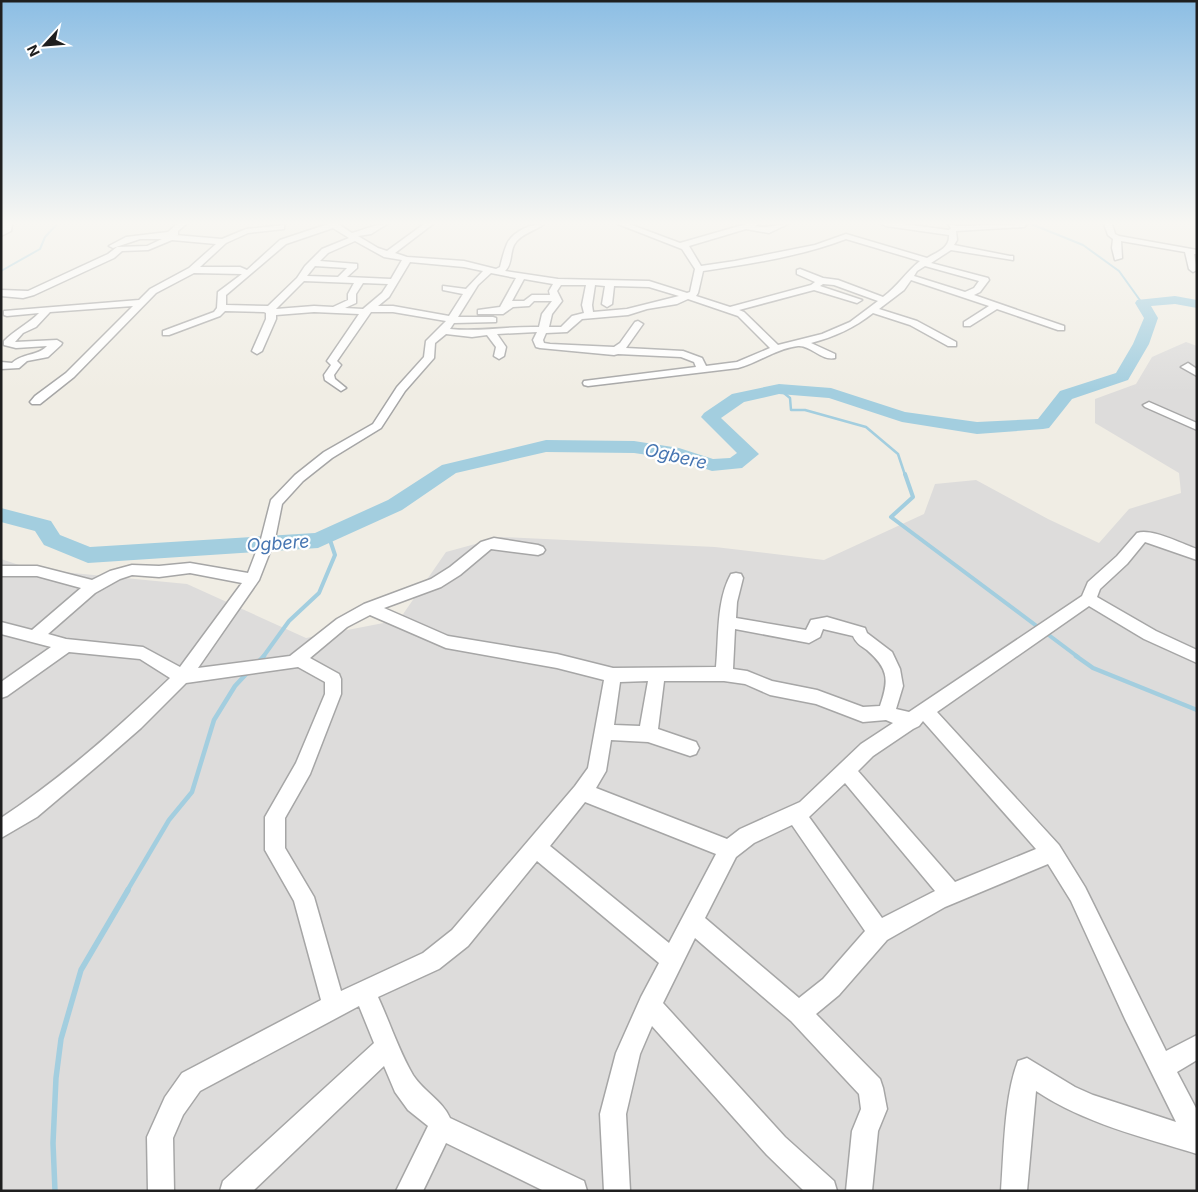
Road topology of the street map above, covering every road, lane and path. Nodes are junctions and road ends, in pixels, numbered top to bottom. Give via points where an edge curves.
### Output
1 (61, 280) edge
2 (173, 280) edge
3 (239, 280) edge
4 (299, 280) edge
5 (322, 280) edge
6 (477, 280) edge
7 (519, 280) edge
8 (540, 280) edge
9 (697, 280) edge
10 (811, 280) edge
11 (906, 280) edge
12 (916, 280) edge
13 (984, 280) edge
14 (339, 281) joint
15 (360, 282) junction
16 (393, 282) joint
17 (558, 282) junction
18 (591, 284) junction
19 (610, 284) junction
20 (817, 284) junction
21 (446, 288) dead end
22 (468, 292) junction
23 (1, 293) edge
24 (966, 295) junction
25 (688, 296) junction
26 (21, 298) junction
27 (556, 298) junction
28 (883, 300) junction
29 (354, 301) junction
30 (143, 302) junction
31 (607, 304) dead end
32 (372, 306) junction
33 (433, 306) dead end
34 (996, 306) junction
35 (222, 308) junction
36 (504, 308) junction
37 (872, 308) junction
38 (48, 310) junction
39 (269, 310) junction
40 (335, 310) junction
41 (730, 310) junction
42 (481, 312) dead end
43 (452, 314) junction
44 (4, 315) edge
45 (589, 316) junction
46 (638, 324) dead end
47 (967, 324) dead end
48 (513, 325) junction
49 (1061, 328) dead end
50 (443, 331) junction
51 (494, 331) junction
52 (541, 331) junction
53 (166, 333) dead end
54 (799, 343) junction
55 (952, 344) dead end
56 (1, 348) edge
57 (776, 349) junction
58 (257, 350) dead end
59 (614, 352) junction
60 (499, 356) dead end
61 (831, 356) dead end
62 (1, 365) edge
63 (1188, 366) dead end
64 (702, 370) junction
65 (1197, 373) edge
66 (588, 382) dead end
67 (340, 388) dead end
68 (36, 402) dead end
69 (1149, 405) dead end
70 (1197, 427) edge
71 (538, 550) dead end
72 (1197, 555) edge
73 (1, 571) edge
74 (253, 578) junction
75 (736, 578) dead end
76 (94, 587) junction
77 (1089, 599) junction
78 (369, 608) junction
79 (727, 624) junction
80 (1, 628) edge
81 (34, 637) junction
82 (66, 645) junction
83 (1197, 657) edge
84 (298, 659) junction
85 (657, 674) junction
86 (724, 674) junction
87 (613, 675) junction
88 (182, 678) junction
89 (1, 691) edge
90 (886, 713) junction
91 (919, 716) junction
92 (604, 732) junction
93 (648, 734) junction
94 (690, 748) dead end
95 (846, 770) junction
96 (582, 792) junction
97 (796, 814) junction
98 (1, 829) edge
99 (536, 847) junction
100 (729, 850) junction
101 (1052, 852) junction
102 (952, 895) junction
103 (692, 921) junction
104 (879, 932) junction
105 (673, 960) junction
106 (364, 992) junction
107 (649, 1005) junction
108 (334, 1006) junction
109 (800, 1013) junction
110 (388, 1046) junction
111 (1197, 1047) edge
112 (1161, 1067) junction
113 (441, 1127) junction
114 (1197, 1137) edge
115 (1197, 1141) edge
116 (161, 1191) edge
117 (233, 1191) edge
118 (409, 1191) edge
119 (574, 1191) edge
120 (617, 1191) edge
121 (824, 1191) edge
122 (859, 1191) edge
123 (1014, 1191) edge

1 - 26 street
2 - 30 street via 159,287
3 - 35 street via 221,294
4 - 39 street
5 - 14 street
6 - 22 street
7 - 36 street
8 - 17 street
9 - 25 street via 694,293
10 - 20 street
11 - 28 street via 901,288
12 - 24 street
13 - 24 street via 977,290
14 - 15 street
15 - 16 street
15 - 29 street via 352,294
16 - 32 street via 386,295
17 - 18 street
17 - 27 street via 553,291
18 - 19 street
18 - 45 street via 587,305
19 - 25 street via 649,284
19 - 31 street
20 - 28 street via 836,282
20 - 37 street
20 - 41 street
21 - 22 street
22 - 43 street
23 - 26 street
24 - 34 street
25 - 41 street
25 - 45 street via 628,312
26 - 38 street via 28,303 52,303
26 - 44 street
27 - 36 street via 532,298 526,304 511,304
27 - 52 street
28 - 37 street
29 - 32 street
29 - 40 street
30 - 38 street
30 - 68 street via 70,376
32 - 33 street
32 - 40 street
32 - 43 street
32 - 67 street via 332,361 336,365 329,375 330,380
34 - 47 street
34 - 49 street
35 - 39 street
35 - 53 street via 217,314
36 - 42 street
36 - 48 street via 501,317
37 - 54 street via 840,331
37 - 55 street via 915,322
38 - 44 street
38 - 62 street via 33,325 20,330 8,344 57,344 44,355 24,358 15,366
39 - 40 street
39 - 58 street
41 - 57 street via 749,320
43 - 48 street
43 - 50 street
45 - 52 street via 575,318 564,330
46 - 59 street via 624,345
48 - 51 street
48 - 52 street
50 - 51 street via 460,334
50 - 74 street via 430,343 429,358 401,389 377,426 328,455 299,478 276,503
51 - 60 street via 492,336 501,347
52 - 59 street via 540,345
54 - 57 street
54 - 61 street
56 - 62 street via 4,355
57 - 64 street via 738,365
59 - 64 street via 683,354 698,360
63 - 65 street
64 - 66 street
69 - 70 street
71 - 78 street via 494,543 486,545 436,583
72 - 77 street via 1142,536 1094,586
73 - 76 street via 16,569 60,575
74 - 76 street via 232,578 215,571 190,568 158,572 135,570 108,577
74 - 88 street
75 - 79 street
76 - 81 street
77 - 83 street via 1150,635
77 - 91 street
78 - 84 street via 342,623
78 - 87 street via 446,642 557,661
79 - 86 street
79 - 90 street via 743,624 809,637 814,633 816,624 827,623 859,632 886,657 892,668 895,686
80 - 81 street
81 - 82 street
82 - 88 street via 143,653
82 - 89 street
84 - 88 street via 266,667
84 - 108 street via 333,679 333,694 303,768 275,817 275,850 303,897
85 - 86 street
85 - 87 street
85 - 93 street
86 - 90 street via 747,678 770,688 817,697 863,715
87 - 92 street
88 - 98 street via 103,750 30,810
90 - 91 street
91 - 95 street via 867,750
91 - 101 street
92 - 93 street
92 - 96 street via 597,771
93 - 94 street
95 - 97 street via 807,808
95 - 102 street
96 - 99 street
96 - 100 street
97 - 100 street via 747,836
97 - 104 street
99 - 105 street
99 - 106 street via 460,938 431,961
100 - 103 street
101 - 102 street
101 - 112 street via 1078,894
102 - 104 street
103 - 105 street
103 - 109 street
104 - 109 street via 831,987
105 - 107 street
106 - 108 street
106 - 110 street
107 - 120 street via 628,1053 613,1114
107 - 121 street via 776,1146
108 - 116 street via 191,1082 174,1106 160,1137
109 - 122 street via 871,1088 874,1109 865,1131
110 - 113 street via 404,1083 417,1101 437,1117
110 - 117 street
111 - 112 street
112 - 114 street
113 - 118 street
113 - 119 street
115 - 123 street via 1084,1106 1042,1083 1027,1070

